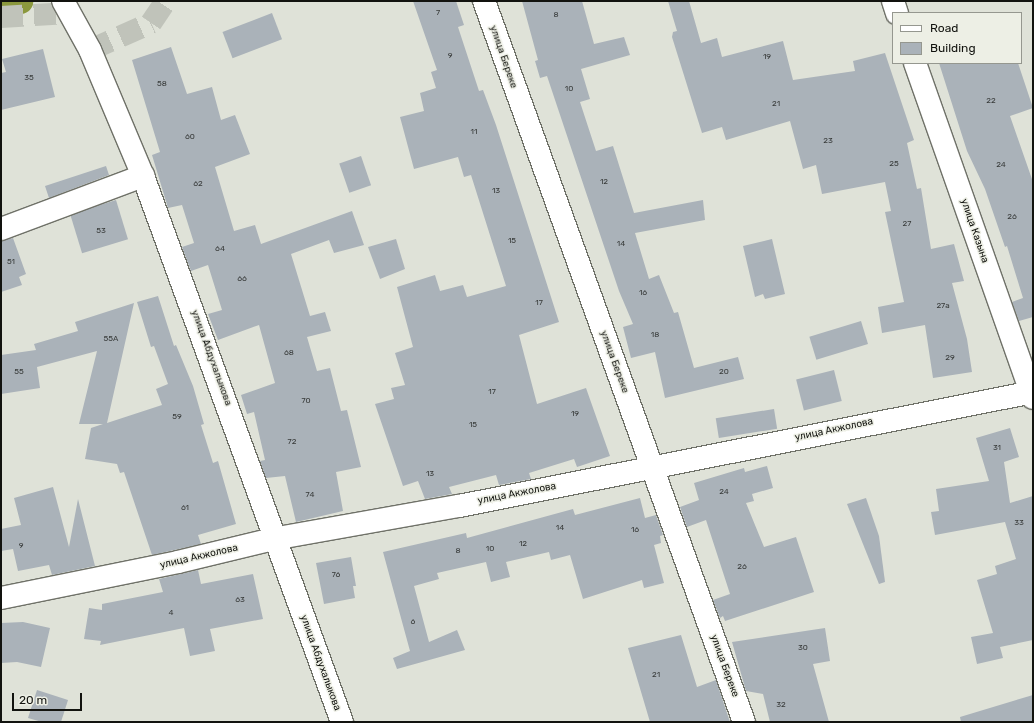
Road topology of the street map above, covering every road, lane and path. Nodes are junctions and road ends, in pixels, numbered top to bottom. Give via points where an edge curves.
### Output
1 (484, 1) edge
2 (893, 1) edge
3 (66, 7) edge
4 (897, 12) edge
5 (915, 64) edge
6 (143, 176) junction
7 (1, 229) edge
8 (1032, 394) edge
9 (652, 467) junction
10 (273, 539) junction
11 (1, 598) edge
12 (342, 722) edge
13 (744, 722) edge

1 - 9 street, улица Береке
2 - 4 street
3 - 6 street, улица Абдухалыкова via 90,50
5 - 8 street, улица Казына
6 - 7 street
6 - 10 street, улица Абдухалыкова via 227,401
8 - 9 street, улица Акжолова
9 - 10 street, улица Акжолова
9 - 13 street, улица Береке
10 - 11 street, улица Акжолова via 178,562
10 - 12 street, улица Абдухалыкова

